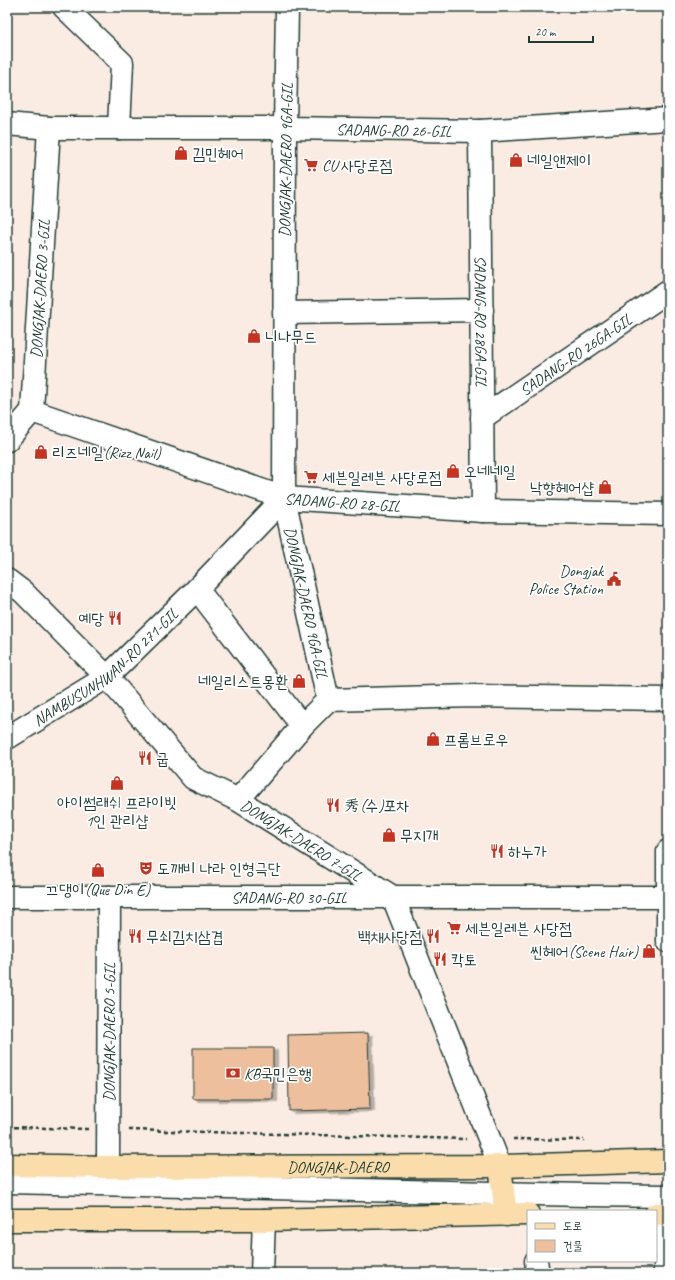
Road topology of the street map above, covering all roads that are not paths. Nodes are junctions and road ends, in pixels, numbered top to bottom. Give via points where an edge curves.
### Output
1 (64, 7) edge
2 (288, 7) edge
3 (668, 119) edge
4 (7, 124) edge
5 (49, 128) junction
6 (119, 128) junction
7 (285, 128) junction
8 (480, 131) junction
9 (668, 291) edge
10 (482, 310) junction
11 (284, 313) junction
12 (32, 410) junction
13 (482, 418) junction
14 (7, 440) edge
15 (284, 498) junction
16 (483, 511) junction
17 (668, 514) edge
18 (7, 580) edge
19 (197, 589) junction
20 (107, 677) junction
21 (668, 699) edge
22 (328, 700) junction
23 (302, 726) junction
24 (7, 738) edge
25 (238, 800) junction
26 (668, 851) edge
27 (7, 897) edge
28 (109, 897) junction
29 (393, 897) junction
30 (668, 898) edge
31 (668, 941) edge
32 (668, 1161) edge
33 (7, 1165) edge
34 (500, 1166) junction
35 (108, 1167) junction
36 (7, 1182) edge
37 (665, 1209) edge
38 (615, 1210) edge
39 (516, 1212) edge
40 (527, 1212) edge
41 (7, 1213) edge
42 (7, 1220) edge
43 (264, 1220) junction
44 (536, 1262) edge
45 (262, 1273) edge
46 (538, 1273) edge
47 (665, 1273) edge

1 - 6 street via 122,63
2 - 7 street, DONGJAK-DAERO 9GA-GIL
3 - 8 street, SADANG-RO 26-GIL
4 - 5 street, SADANG-RO 26-GIL
5 - 6 street, SADANG-RO 26-GIL
5 - 12 street, DONGJAK-DAERO 3-GIL
6 - 7 street, SADANG-RO 26-GIL
7 - 8 street, SADANG-RO 26-GIL
7 - 11 street, DONGJAK-DAERO 9GA-GIL
8 - 10 street, SADANG-RO 28GA-GIL
9 - 13 street, SADANG-RO 26GA-GIL
10 - 11 street
10 - 13 street, SADANG-RO 28GA-GIL
11 - 15 street, DONGJAK-DAERO 9GA-GIL
12 - 14 street
12 - 15 street, SADANG-RO 28-GIL
13 - 16 street, SADANG-RO 28GA-GIL
15 - 16 street, SADANG-RO 28-GIL
15 - 19 street, NAMBUSUNHWAN-RO 271-GIL
15 - 22 street, DONGJAK-DAERO 9GA-GIL
16 - 17 street, SADANG-RO 28-GIL
18 - 20 street, DONGJAK-DAERO 7-GIL via 23,592
19 - 20 street, NAMBUSUNHWAN-RO 271-GIL
19 - 23 street
20 - 24 street, NAMBUSUNHWAN-RO 271-GIL
20 - 25 street, DONGJAK-DAERO 7-GIL via 193,778
21 - 22 street, DONGJAK-DAERO 9GA-GIL via 473,696
22 - 23 street, DONGJAK-DAERO 9GA-GIL
23 - 25 street, DONGJAK-DAERO 9GA-GIL
25 - 29 street, DONGJAK-DAERO 7-GIL
26 - 30 street
27 - 28 street, SADANG-RO 30-GIL
28 - 29 street, SADANG-RO 30-GIL
28 - 35 street, DONGJAK-DAERO 5-GIL
29 - 30 street, SADANG-RO 30-GIL
29 - 34 street
30 - 31 street
32 - 34 main road, DONGJAK-DAERO
33 - 35 main road, DONGJAK-DAERO
34 - 35 main road, DONGJAK-DAERO
34 - 39 main road
36 - 39 street
37 - 38 street
37 - 39 street via 586,1195
37 - 47 street
39 - 40 street
39 - 41 street
39 - 43 main road
42 - 43 main road
43 - 45 street
44 - 46 street

